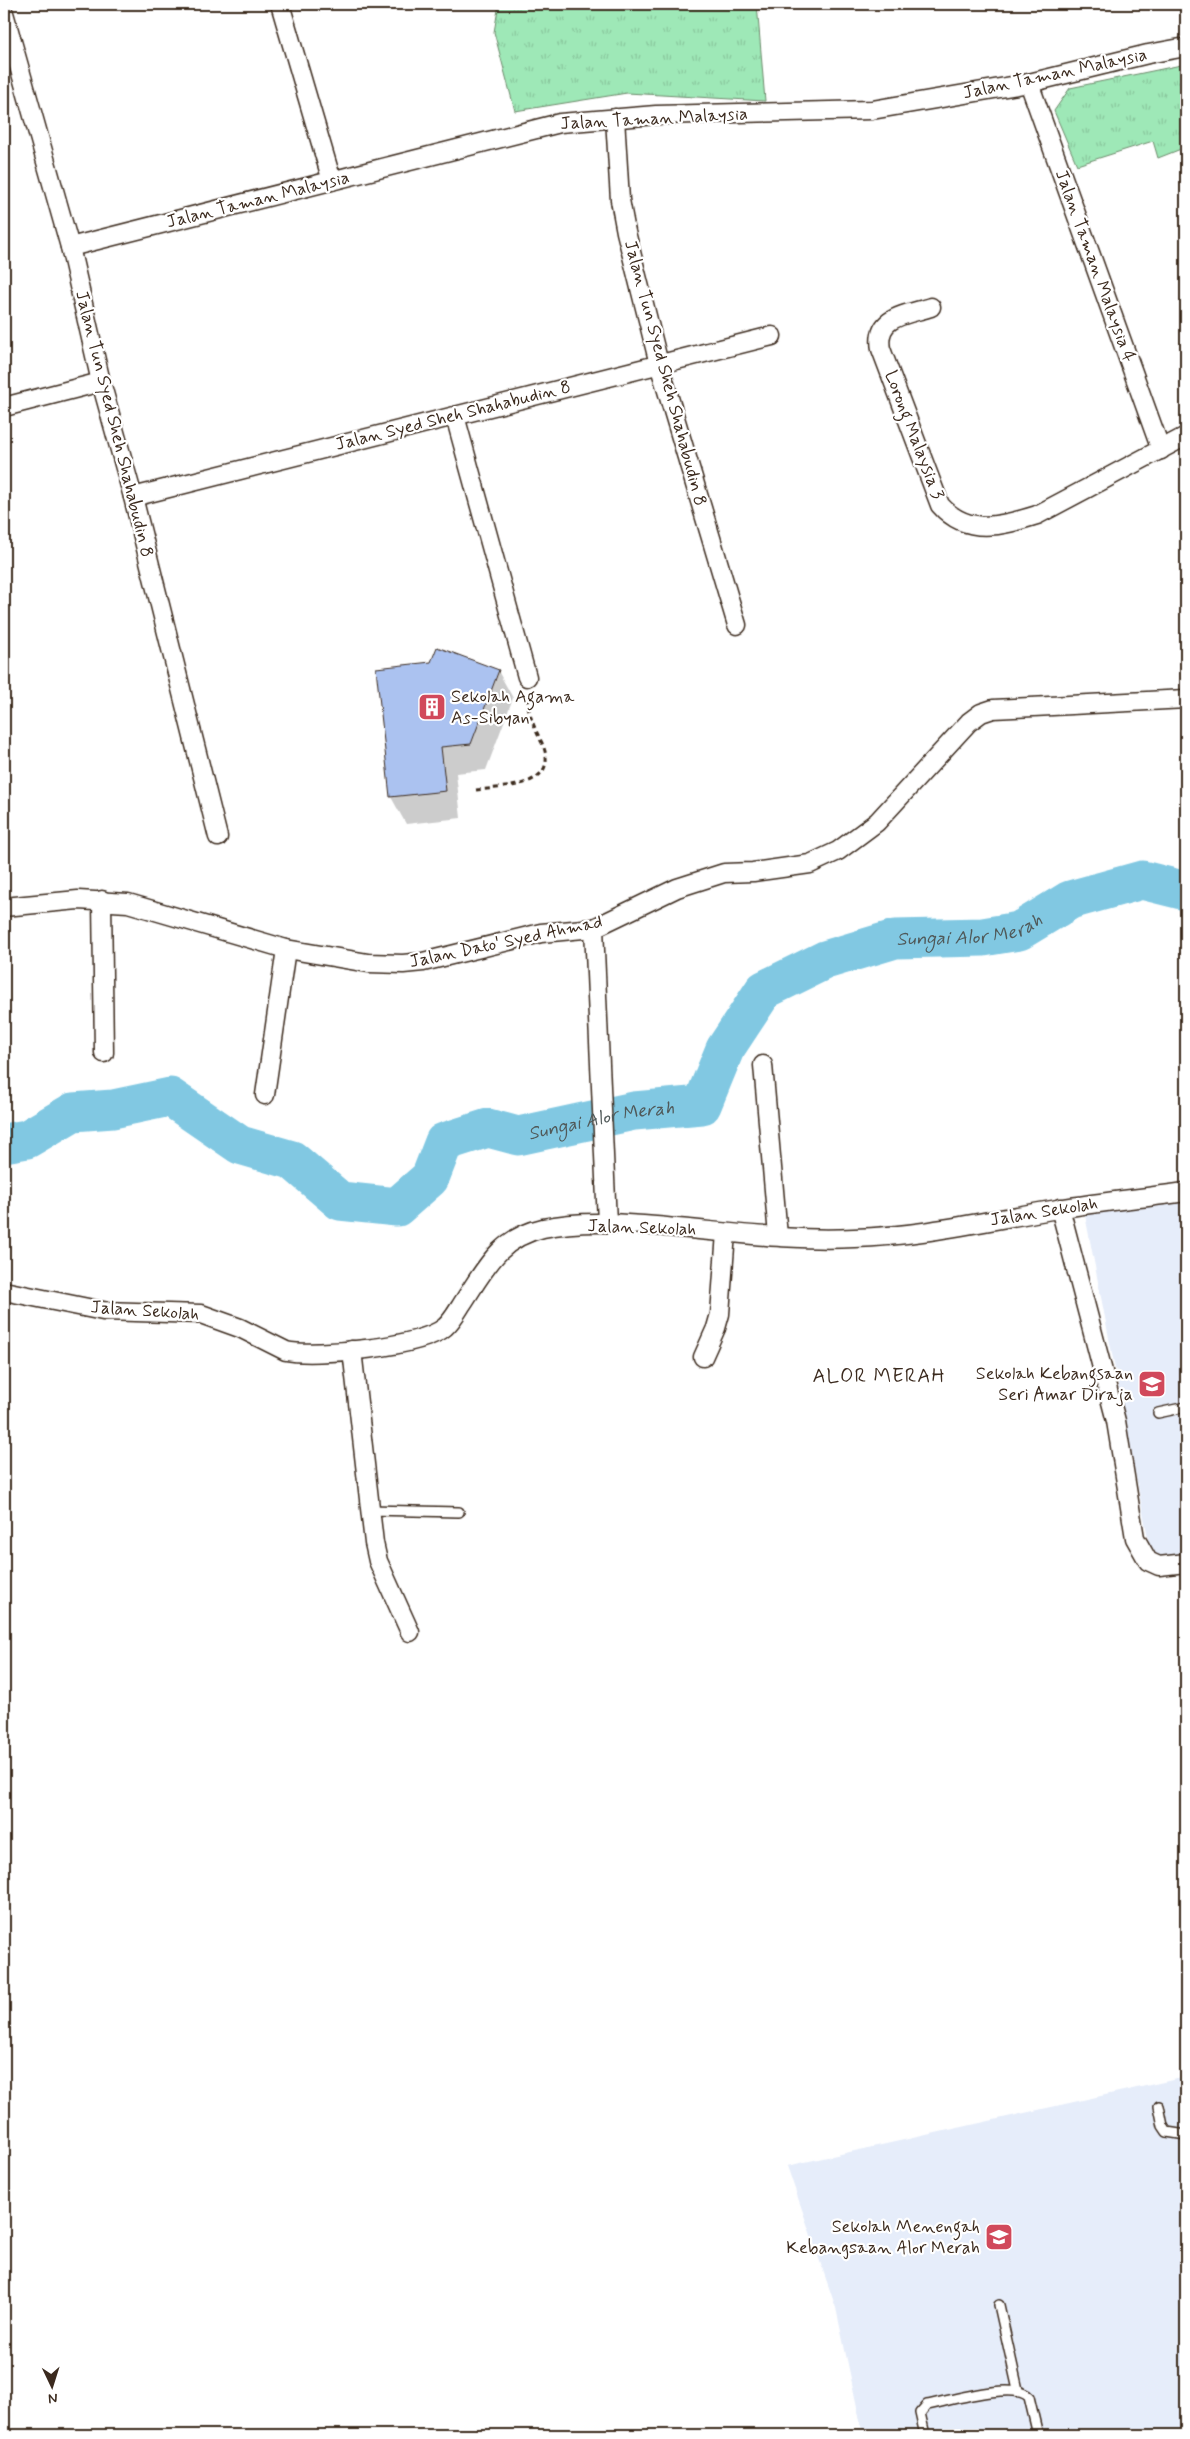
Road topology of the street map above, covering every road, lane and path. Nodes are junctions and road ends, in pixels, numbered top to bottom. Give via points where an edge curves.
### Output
1 (280, 4) edge
2 (4, 13) edge
3 (1186, 47) edge
4 (1029, 83) junction
5 (615, 118) junction
6 (332, 181) junction
7 (70, 247) junction
8 (931, 307) dead end
9 (772, 336) dead end
10 (659, 364) junction
11 (101, 382) junction
12 (4, 407) edge
13 (455, 416) junction
14 (1186, 436) edge
15 (1161, 450) junction
16 (133, 498) junction
17 (737, 625) dead end
18 (527, 677) joint
19 (1186, 700) edge
20 (476, 790) dead end
21 (218, 837) dead end
22 (102, 900) junction
23 (4, 907) edge
24 (594, 928) junction
25 (286, 949) junction
26 (104, 1053) dead end
27 (763, 1065) dead end
28 (265, 1095) dead end
29 (1186, 1192) edge
30 (1060, 1208) junction
31 (607, 1223) junction
32 (726, 1233) junction
33 (778, 1236) junction
34 (4, 1291) edge
35 (352, 1350) junction
36 (703, 1357) dead end
37 (1186, 1407) edge
38 (1158, 1413) dead end
39 (369, 1510) junction
40 (459, 1512) dead end
41 (1186, 1563) edge
42 (410, 1632) dead end
43 (1159, 2106) dead end
44 (1186, 2135) edge
45 (999, 2305) dead end
46 (1018, 2390) junction
47 (925, 2435) edge
48 (1038, 2435) edge

1 - 6 street
2 - 7 street, Jalan Tun Syed Sheh Shahabudin 8
3 - 4 street, Jalan Taman Malaysia
4 - 5 street, Jalan Taman Malaysia via 872,110
4 - 15 street, Jalan Taman Malaysia 4
5 - 6 street, Jalan Taman Malaysia via 560,122
5 - 10 street, Jalan Tun Syed Sheh Shahabudin 8 via 620,200
6 - 7 street, Jalan Taman Malaysia
7 - 11 street, Jalan Tun Syed Sheh Shahabudin 8
8 - 15 street, Lorong Malaysia 3 via 889,321 879,337 940,505 950,516 965,524 1015,522 1037,515
9 - 10 street, Jalan Syed Sheh Shahabudin 8
10 - 13 street, Jalan Syed Sheh Shahabudin 8
10 - 17 street, Jalan Tun Syed Sheh Shahabudin 8
11 - 12 street
11 - 16 street, Jalan Tun Syed Sheh Shahabudin 8
13 - 16 street, Jalan Syed Sheh Shahabudin 8
13 - 18 street
14 - 15 street, Lorong Malaysia 3
16 - 21 street, Jalan Tun Syed Sheh Shahabudin 8
18 - 20 path via 528,706 546,766 540,775 525,784
19 - 24 street, Jalan Dato' Syed Ahmad via 1011,707 981,713 877,822 838,851 810,864 724,874 699,881 677,888
22 - 23 street, Jalan Dato' Syed Ahmad
22 - 25 street, Jalan Dato' Syed Ahmad via 149,908
22 - 26 street
24 - 25 street, Jalan Dato' Syed Ahmad via 541,933 438,959 403,964 368,963
24 - 31 street
25 - 28 street
27 - 33 street
29 - 30 street, Jalan Sekolah
30 - 33 street, Jalan Sekolah via 918,1233 852,1238
30 - 41 street via 1116,1421 1135,1538 1148,1561 1159,1566
31 - 32 street, Jalan Sekolah
31 - 35 street, Jalan Sekolah via 546,1227 526,1232 508,1242 494,1256 444,1328 415,1341
32 - 33 street, Jalan Sekolah
32 - 36 street via 720,1314
34 - 35 street, Jalan Sekolah via 103,1311 201,1314 286,1351
35 - 39 street
37 - 38 lane
39 - 40 lane
39 - 42 street via 378,1561
43 - 44 lane via 1167,2132
45 - 46 lane
46 - 47 lane via 1008,2389 926,2405 920,2413
46 - 48 lane via 1025,2393 1032,2403

